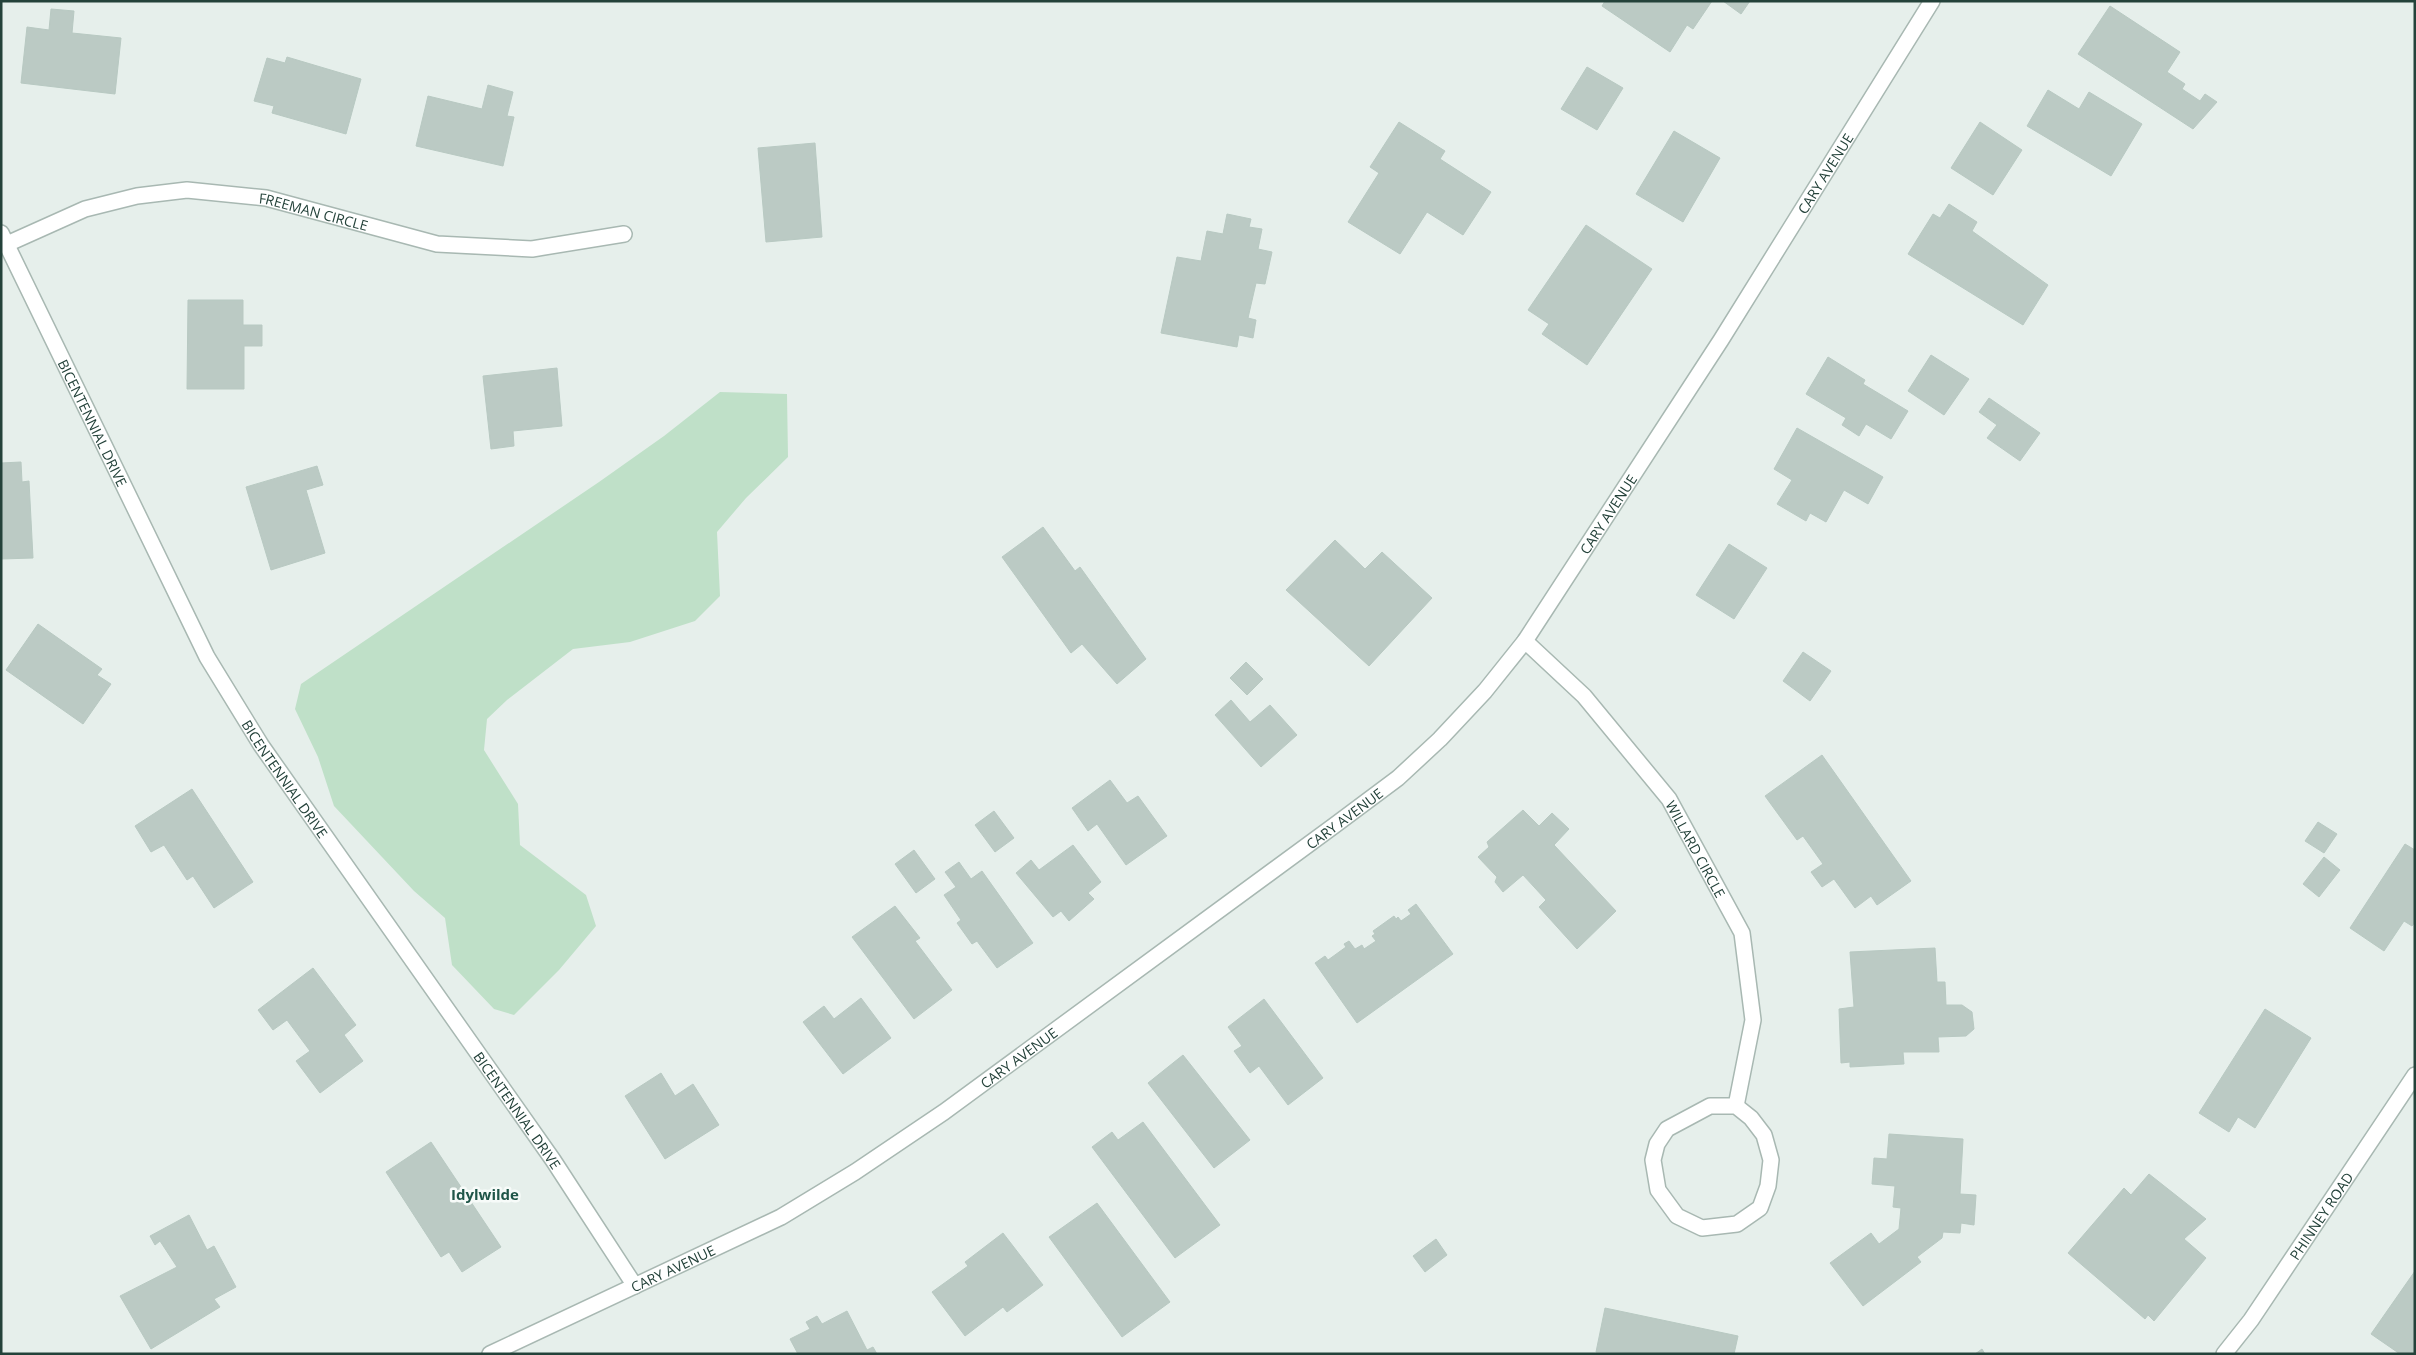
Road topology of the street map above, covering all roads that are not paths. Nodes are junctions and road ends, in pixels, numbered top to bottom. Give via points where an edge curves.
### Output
1 (1932, 1) edge
2 (624, 234) dead end
3 (4, 238) edge
4 (1525, 641) junction
5 (2415, 1075) edge
6 (1736, 1106) junction
7 (635, 1286) junction
8 (490, 1354) edge
9 (2224, 1354) edge

1 - 4 street, CARY AVENUE via 1721,340
2 - 3 street, FREEMAN CIRCLE via 532,249 437,244 266,198 188,190 137,196 85,209
3 - 7 street, BICENTENNIAL DRIVE via 206,658 261,745 553,1160
4 - 6 street, WILLARD CIRCLE via 1584,696 1669,799 1742,933 1753,1020
4 - 7 street, CARY AVENUE via 1485,691 1398,778 944,1112 781,1217
5 - 9 street, PHINNEY ROAD via 2252,1320
6 - 6 street via 1710,1106 1694,1113 1667,1129 1657,1144 1653,1160 1658,1190 1677,1216 1702,1228 1737,1224 1760,1208 1768,1186 1771,1160 1764,1135
7 - 8 street, CARY AVENUE

